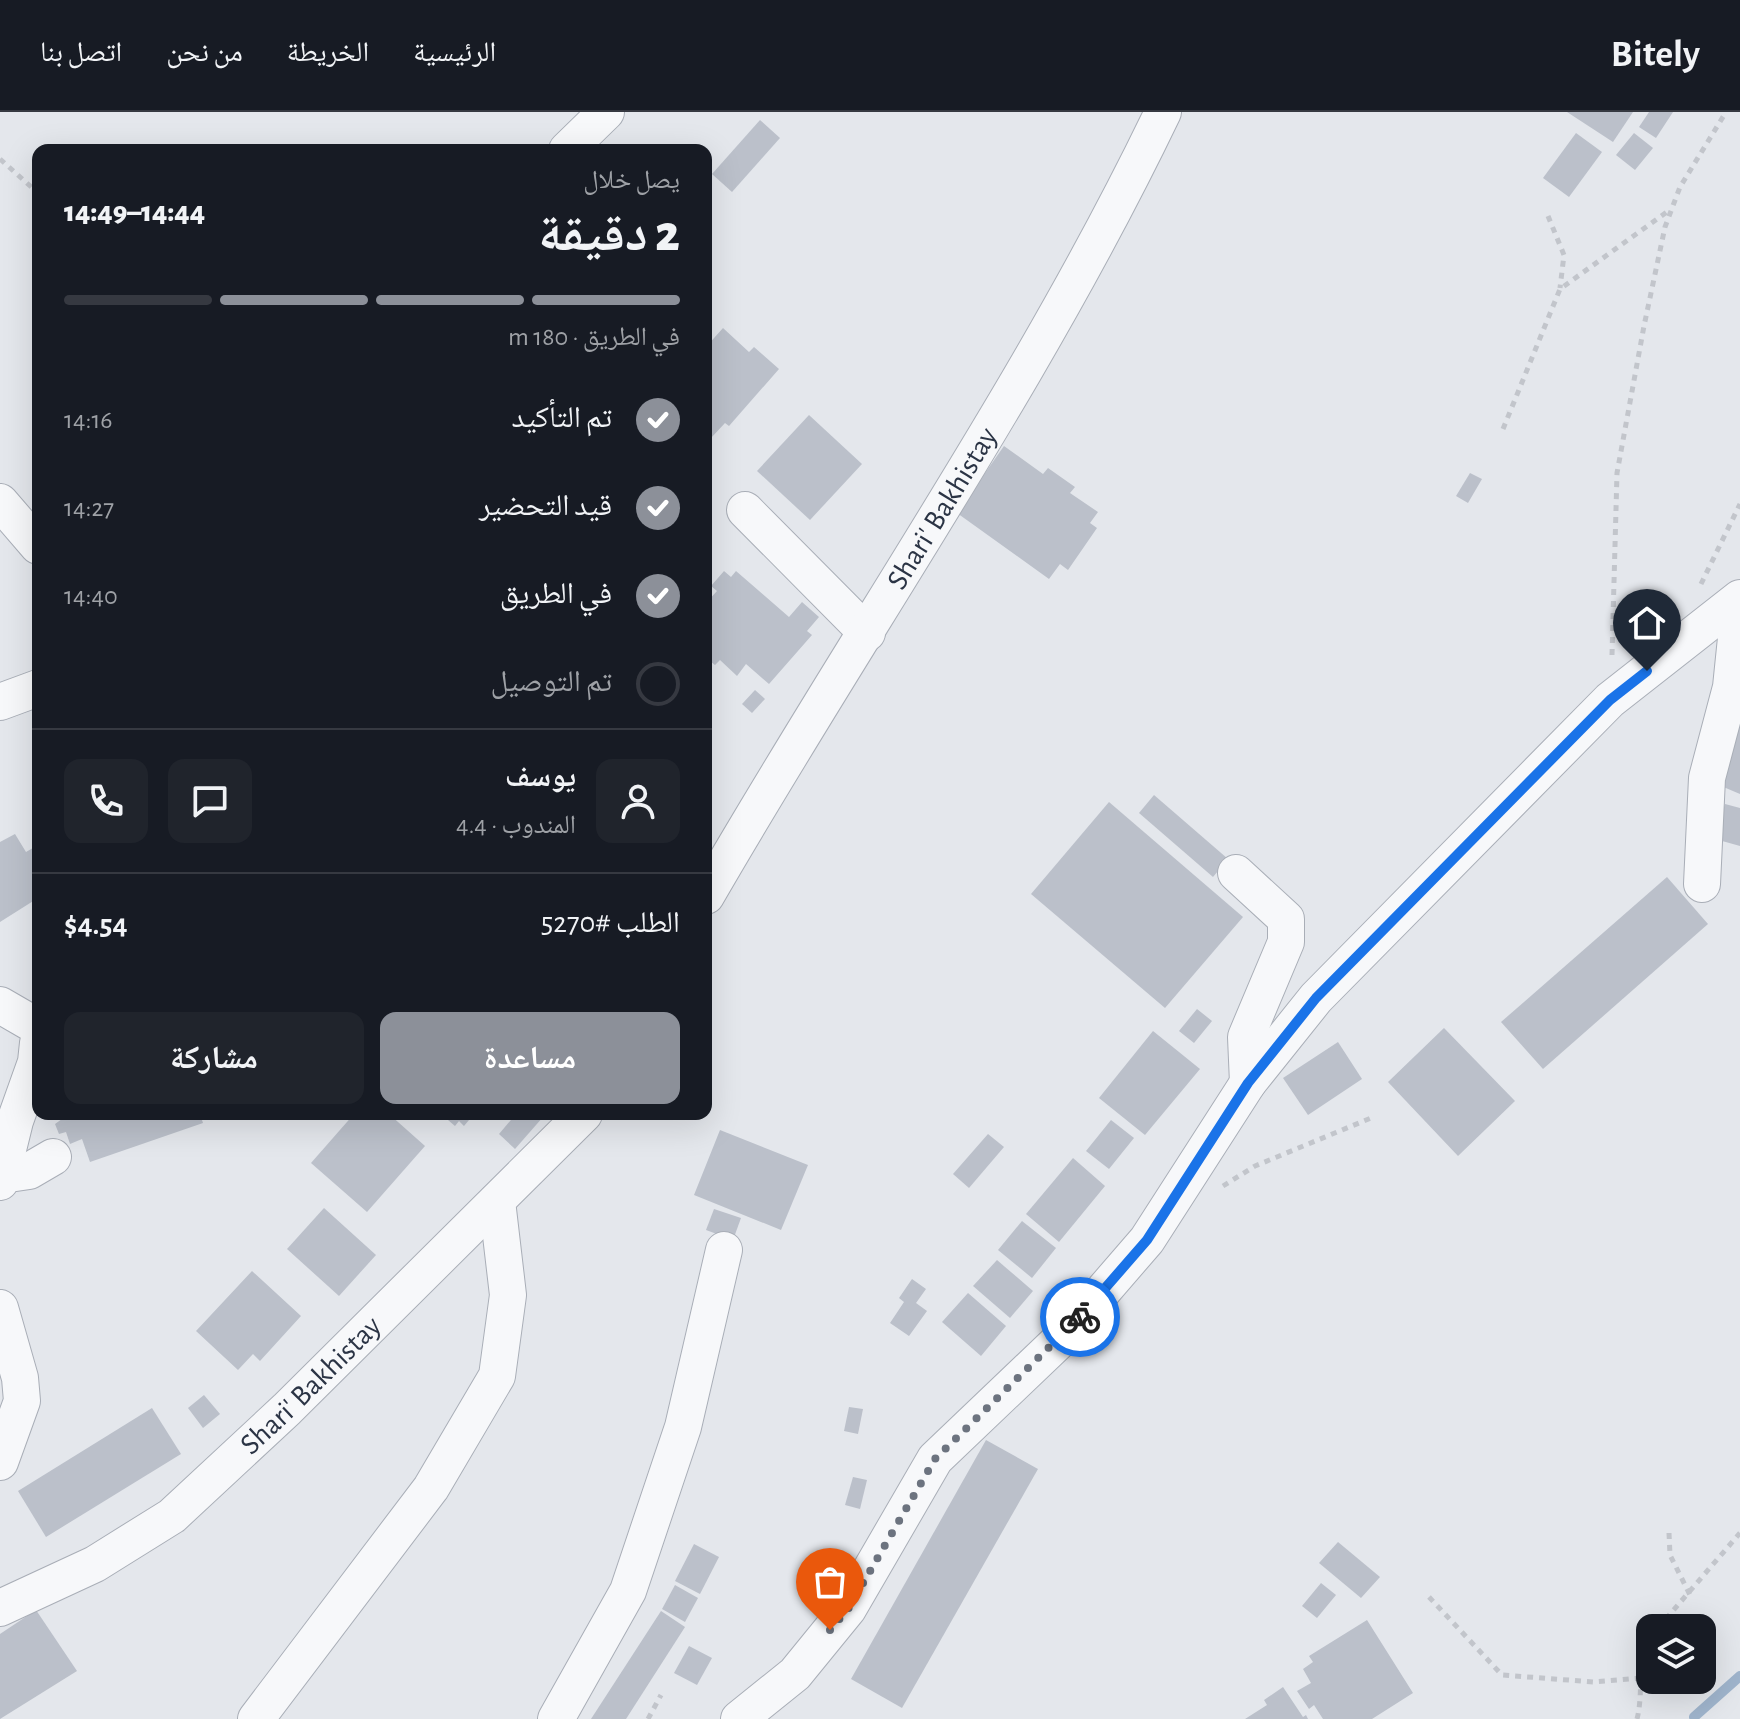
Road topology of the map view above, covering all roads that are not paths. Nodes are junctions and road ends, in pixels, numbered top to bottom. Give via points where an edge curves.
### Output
1 (606, 112) edge
2 (1163, 112) edge
3 (573, 144) edge
4 (0, 502) edge
5 (745, 510) dead end
6 (32, 539) edge
7 (1740, 599) edge
8 (867, 633) junction
9 (32, 690) edge
10 (0, 702) edge
11 (1236, 873) dead end
12 (1702, 884) dead end
13 (712, 886) edge
14 (0, 1005) edge
15 (32, 1024) edge
16 (32, 1075) edge
17 (1248, 1083) junction
18 (578, 1120) edge
19 (53, 1157) dead end
20 (2, 1170) edge
21 (497, 1201) junction
22 (724, 1250) dead end
23 (0, 1308) edge
24 (0, 1462) edge
25 (0, 1608) edge
26 (256, 1719) edge
27 (556, 1719) edge
28 (739, 1719) edge

1 - 3 street
2 - 8 street, Shari' Bakhistay via 1110,222
4 - 6 street
5 - 8 street
7 - 12 street via 1731,687 1707,778
7 - 17 street via 1610,700 1316,998
8 - 13 street, Shari' Bakhistay
9 - 10 street
11 - 17 street via 1286,919 1286,942 1246,1037
14 - 15 street
16 - 20 street
17 - 28 street via 1147,1240 1064,1336 935,1459 848,1609 795,1674
18 - 21 street, Shari' Bakhistay
19 - 20 street via 29,1171
21 - 25 street, Shari' Bakhistay via 172,1516 95,1564
21 - 26 street via 508,1295 497,1376 431,1488
22 - 27 street via 683,1427 628,1591
23 - 24 street via 22,1401

